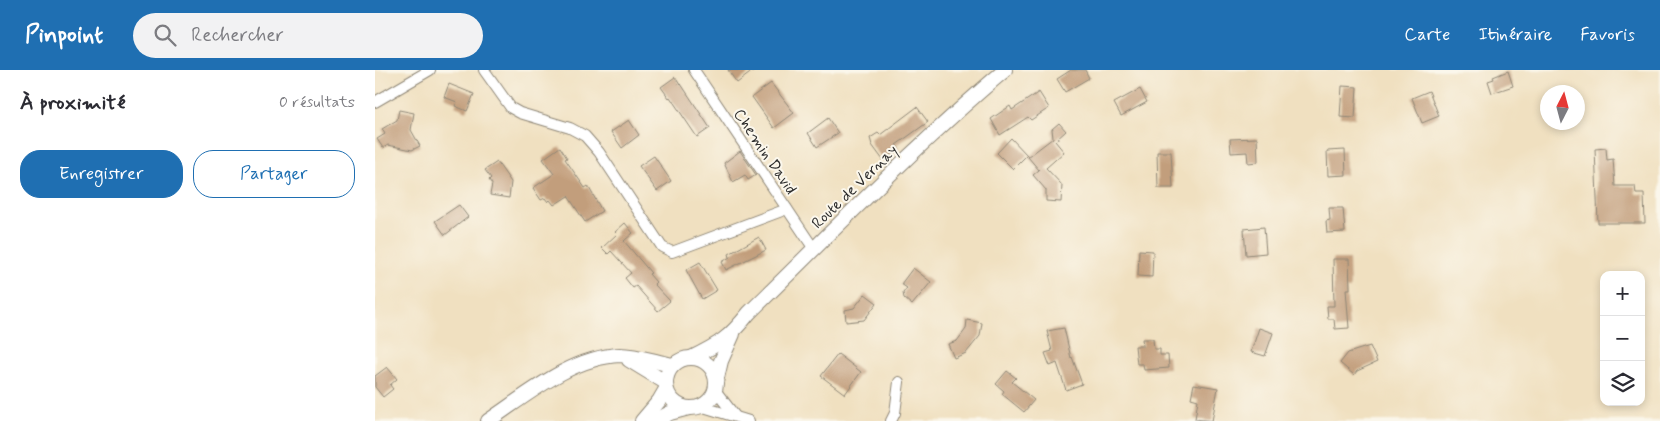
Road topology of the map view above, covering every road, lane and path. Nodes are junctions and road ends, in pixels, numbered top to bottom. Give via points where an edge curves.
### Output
1 (430, 70) edge
2 (484, 70) edge
3 (694, 70) edge
4 (1005, 70) edge
5 (375, 102) edge
6 (787, 209) junction
7 (814, 249) junction
8 (733, 333) junction
9 (622, 355) junction
10 (691, 358) junction
11 (673, 365) junction
12 (899, 382) dead end
13 (666, 386) junction
14 (716, 386) junction
15 (695, 407) junction
16 (735, 416) junction
17 (487, 421) edge
18 (642, 421) edge
19 (655, 421) edge
20 (749, 421) edge
21 (891, 421) edge

1 - 5 street
2 - 6 street via 511,108 585,136 662,247 672,252
3 - 6 street, Chemin David
4 - 7 street, Route de Vernay via 886,177
6 - 7 street, Chemin David
7 - 8 street, Route de Vernay
8 - 10 street, Route de Vernay
8 - 14 street, Route de Vernay via 721,361
9 - 11 street
9 - 13 street
9 - 17 street via 596,358 566,369
10 - 11 street
10 - 14 street via 706,363 715,375
11 - 13 street
12 - 21 street
13 - 15 street via 675,403
13 - 18 street via 659,401
14 - 15 street via 708,401
14 - 16 street
15 - 16 street
15 - 19 street via 670,413
16 - 20 street

